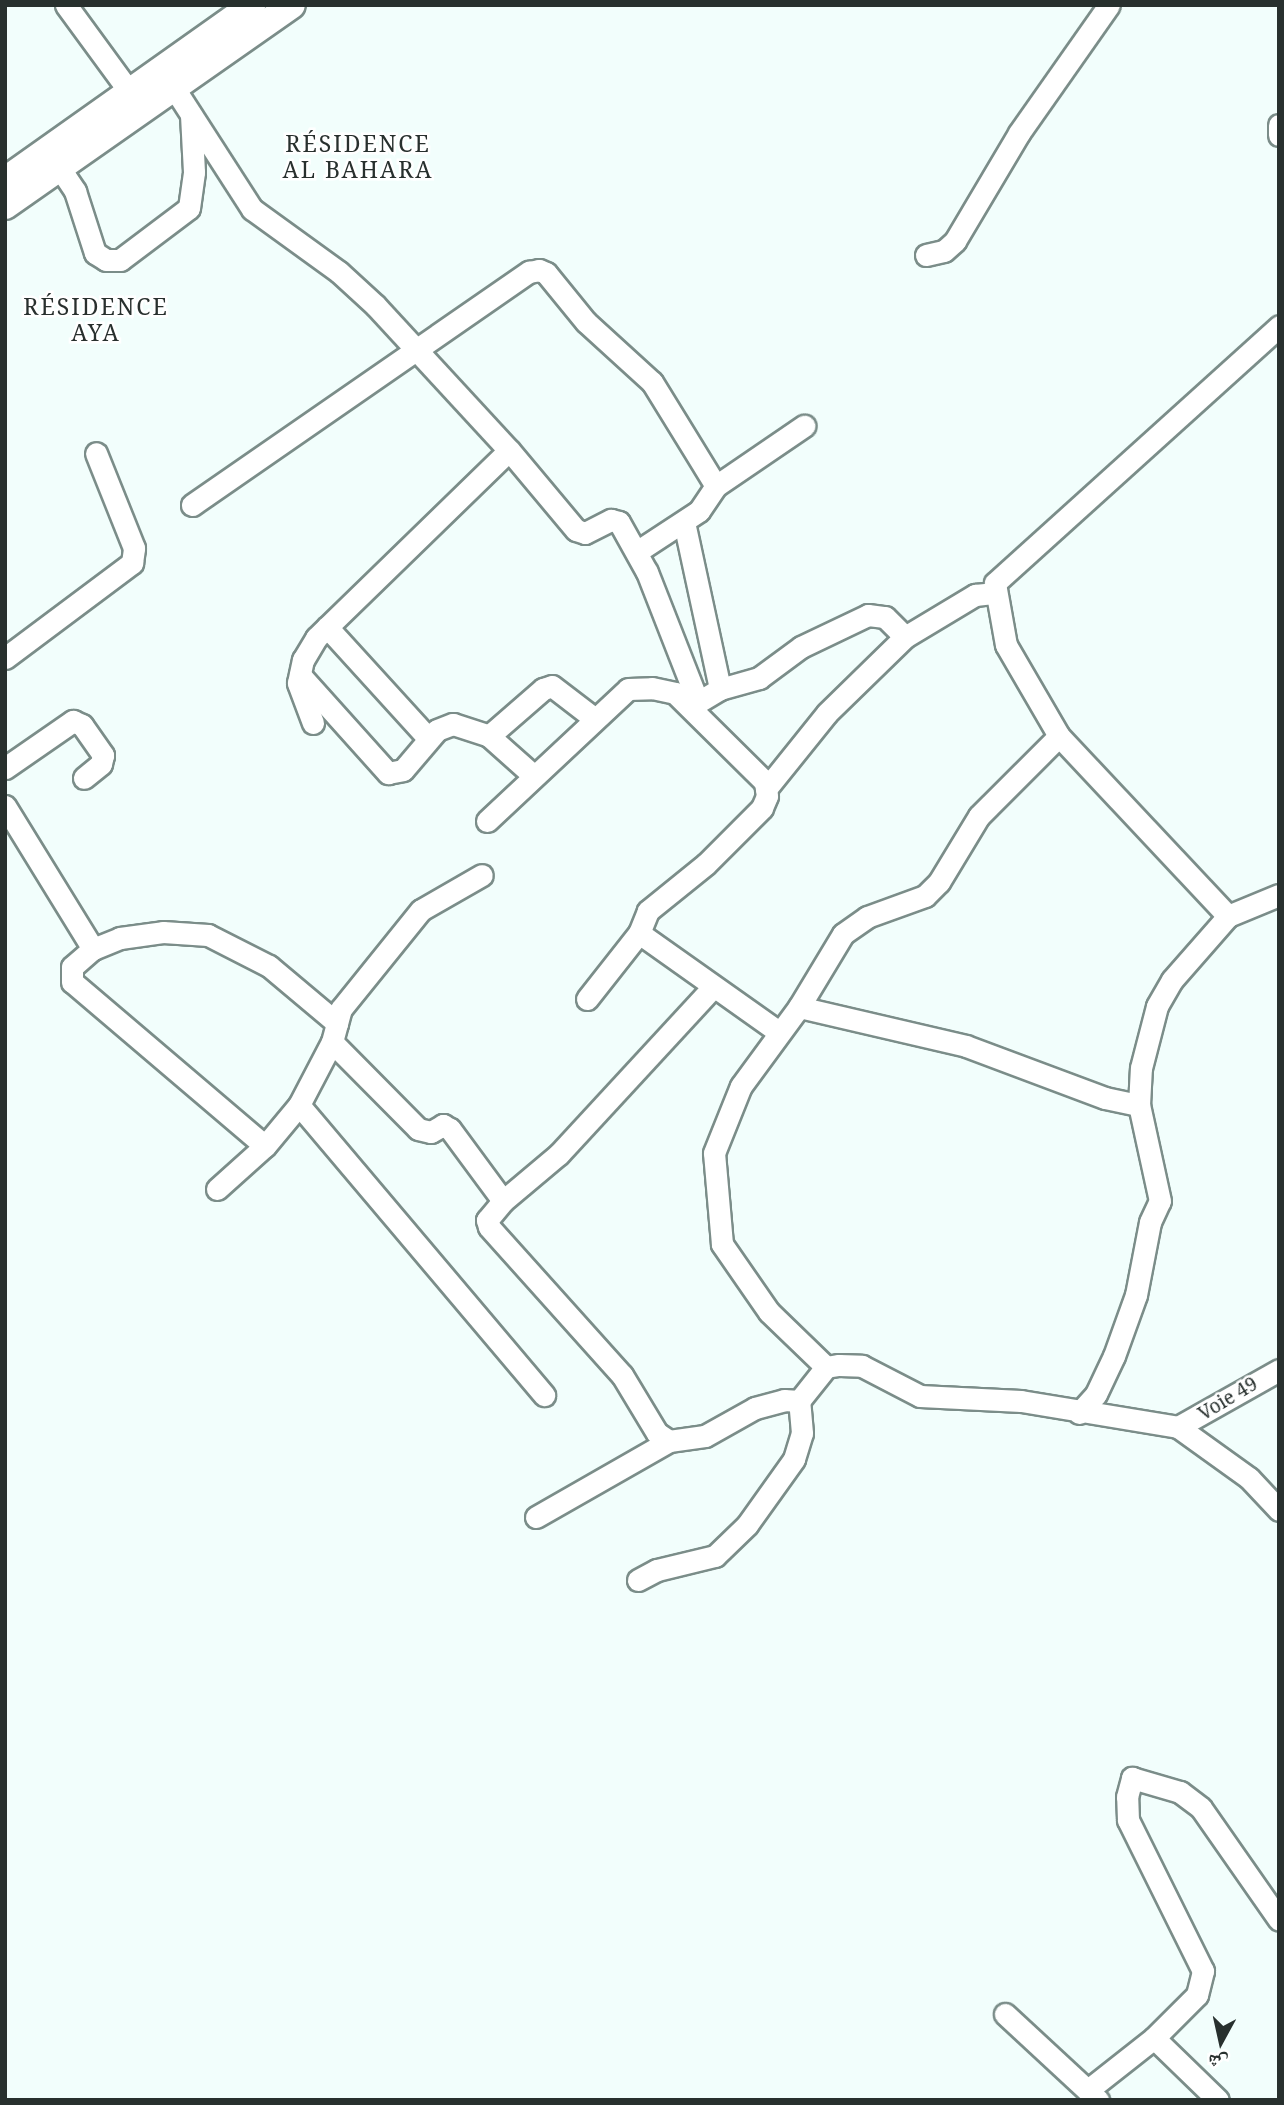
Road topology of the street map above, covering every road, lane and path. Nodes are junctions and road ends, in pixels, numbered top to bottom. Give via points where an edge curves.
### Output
1 (66, 5) edge
2 (253, 5) edge
3 (292, 5) edge
4 (1109, 5) edge
5 (174, 88) junction
6 (129, 91) junction
7 (191, 114) junction
8 (1279, 125) edge
9 (1279, 135) edge
10 (59, 167) junction
11 (5, 180) edge
12 (5, 206) edge
13 (926, 255) dead end
14 (1279, 326) edge
15 (417, 351) junction
16 (804, 426) dead end
17 (509, 450) junction
18 (96, 453) dead end
19 (716, 486) junction
20 (192, 505) dead end
21 (684, 522) junction
22 (638, 551) junction
23 (993, 593) junction
24 (327, 627) junction
25 (905, 637) junction
26 (5, 658) edge
27 (299, 675) junction
28 (720, 689) junction
29 (694, 705) junction
30 (595, 719) junction
31 (313, 723) dead end
32 (489, 736) junction
33 (1059, 736) junction
34 (429, 739) junction
35 (5, 768) edge
36 (534, 776) junction
37 (84, 778) dead end
38 (766, 789) junction
39 (5, 806) edge
40 (487, 821) dead end
41 (482, 875) dead end
42 (1279, 895) edge
43 (1228, 916) junction
44 (639, 933) junction
45 (93, 949) junction
46 (712, 988) junction
47 (587, 999) dead end
48 (799, 1007) junction
49 (334, 1032) junction
50 (779, 1032) junction
51 (299, 1105) junction
52 (1139, 1105) junction
53 (265, 1146) junction
54 (217, 1189) dead end
55 (503, 1202) junction
56 (826, 1367) junction
57 (1279, 1370) edge
58 (544, 1395) dead end
59 (799, 1401) junction
60 (1079, 1413) junction
61 (1178, 1427) junction
62 (669, 1441) junction
63 (1279, 1510) edge
64 (536, 1517) dead end
65 (638, 1580) dead end
66 (1279, 1920) edge
67 (1005, 2014) dead end
68 (1154, 2038) junction
69 (1093, 2095) edge
70 (1218, 2100) edge

1 - 6 street
2 - 6 main road
3 - 5 main road
4 - 13 street via 1019,133 955,241 944,251
5 - 7 street
5 - 10 main road
6 - 11 main road
7 - 10 street via 194,172 189,208 120,260 106,260 94,253 75,191
7 - 15 street via 252,209 349,280
8 - 9 street
10 - 12 main road
14 - 23 street via 997,580
15 - 17 street
15 - 19 street via 529,272 543,271 586,322 652,382
15 - 20 street
16 - 19 street
17 - 22 street via 576,530 588,533 617,520
17 - 24 street
18 - 26 street via 134,548 132,564
19 - 21 street via 699,511
21 - 22 street
21 - 28 street
22 - 29 street
23 - 25 street via 975,595
23 - 33 street via 1006,645
24 - 27 street via 308,648
24 - 34 street
25 - 28 street via 885,617 868,615 801,648 759,678
25 - 38 street via 827,713
27 - 31 street
27 - 34 street via 384,771 403,770
28 - 29 street
29 - 30 street via 676,693 628,689
29 - 38 street via 765,782
30 - 32 street via 552,686
30 - 36 street
32 - 34 street via 448,724
32 - 36 street
33 - 43 street
33 - 48 street via 979,816 939,882 925,896 867,917 843,934
35 - 37 street via 73,721 82,725 103,755 101,764
36 - 40 street
38 - 44 street via 762,808 706,864 648,911
39 - 45 street
41 - 49 street via 421,910 341,1009
42 - 43 street
43 - 52 street via 1172,980 1157,1006 1141,1068
44 - 46 street
44 - 47 street
45 - 49 street via 140,934 208,935 269,966
45 - 53 street via 72,967 72,982
46 - 50 street
46 - 55 street via 559,1154
48 - 50 street
48 - 52 street via 966,1046 1105,1098
49 - 51 street
49 - 55 street via 418,1129 431,1132 447,1126
50 - 56 street via 741,1086 714,1153 722,1244 769,1312
51 - 53 street
51 - 58 street
52 - 60 street via 1160,1202 1150,1222 1136,1295 1114,1356 1096,1394
53 - 54 street
55 - 62 street via 487,1220 489,1227 622,1375 650,1426
56 - 59 street
56 - 60 street via 862,1366 920,1396 1021,1401
57 - 61 street, Voie 49
59 - 62 street via 769,1403 720,1431
59 - 65 street via 802,1433 794,1460 765,1506 715,1556 657,1570
60 - 61 street
61 - 63 street via 1249,1478
62 - 64 street
66 - 68 street via 1201,1808 1180,1793 1132,1778 1126,1797 1128,1819 1203,1971 1197,1994
67 - 69 street
68 - 69 street
68 - 70 street

